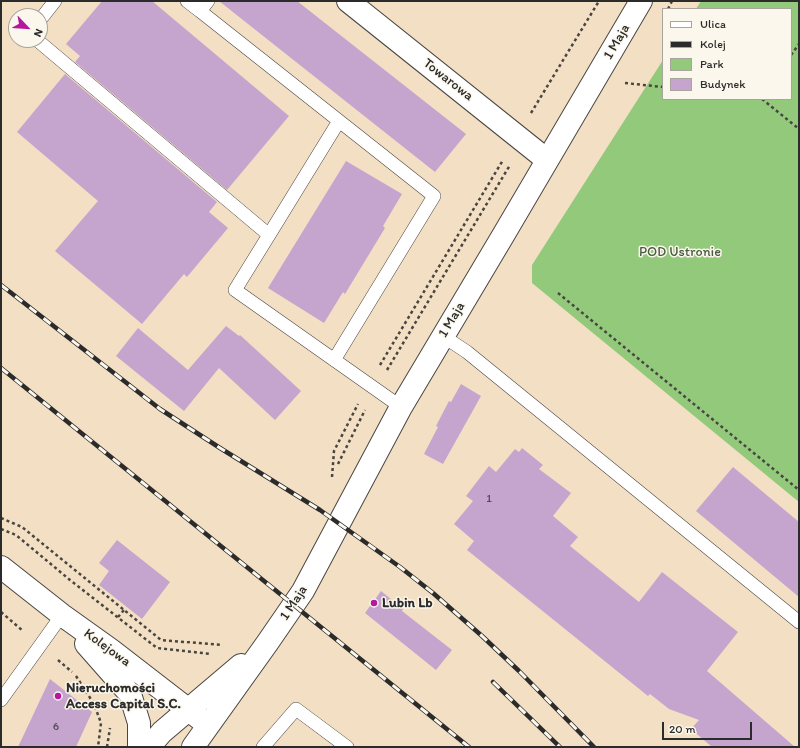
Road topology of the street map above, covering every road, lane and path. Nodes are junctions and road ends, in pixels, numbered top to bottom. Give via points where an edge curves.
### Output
1 (55, 1) edge
2 (187, 1) edge
3 (348, 1) edge
4 (599, 1) edge
5 (641, 1) edge
6 (204, 6) edge
7 (48, 10) edge
8 (799, 44) edge
9 (46, 48) edge
10 (792, 54) edge
11 (625, 83) dead end
12 (662, 87) edge
13 (763, 100) edge
14 (339, 122) junction
15 (799, 129) edge
16 (521, 138) junction
17 (547, 160) junction
18 (269, 235) junction
19 (558, 293) dead end
20 (443, 336) junction
21 (334, 360) junction
22 (372, 387) junction
23 (401, 407) junction
24 (799, 490) edge
25 (1, 518) edge
26 (1, 529) edge
27 (1, 567) edge
28 (1, 612) edge
29 (62, 616) junction
30 (799, 622) edge
31 (268, 642) junction
32 (40, 645) junction
33 (230, 645) dead end
34 (217, 655) dead end
35 (1, 700) edge
36 (189, 710) junction
37 (208, 725) junction
38 (98, 747) edge
39 (139, 747) edge
40 (149, 747) edge
41 (193, 747) edge
42 (263, 747) edge
43 (347, 747) edge

1 - 7 lane
2 - 6 lane
3 - 16 street, Towarowa
4 - 16 path
5 - 17 street, 1 Maja
6 - 14 lane
8 - 10 path
9 - 18 lane
11 - 12 path
13 - 15 path
14 - 18 lane
14 - 21 lane via 434,196
16 - 17 street, Towarowa
16 - 22 path
16 - 22 path
17 - 20 street, 1 Maja
18 - 21 lane via 235,290
19 - 24 path
20 - 23 street, 1 Maja
20 - 30 lane
21 - 22 lane
22 - 22 path via 334,451 332,480 342,455
22 - 23 lane
23 - 31 street, 1 Maja via 303,591
25 - 33 path via 22,527 162,640
26 - 34 path via 16,535 157,648
27 - 29 street, Kolejowa
28 - 32 path
29 - 32 lane
29 - 36 street, Kolejowa
29 - 39 street, Kolejowa via 130,694 139,724
31 - 36 street, 1 Maja
31 - 37 street, 1 Maja
32 - 35 lane
32 - 38 path via 74,674 94,704 101,723
36 - 37 street, Kolejowa
36 - 40 street, 1 Maja via 162,732
37 - 41 street, 1 Maja
42 - 43 lane via 296,709

